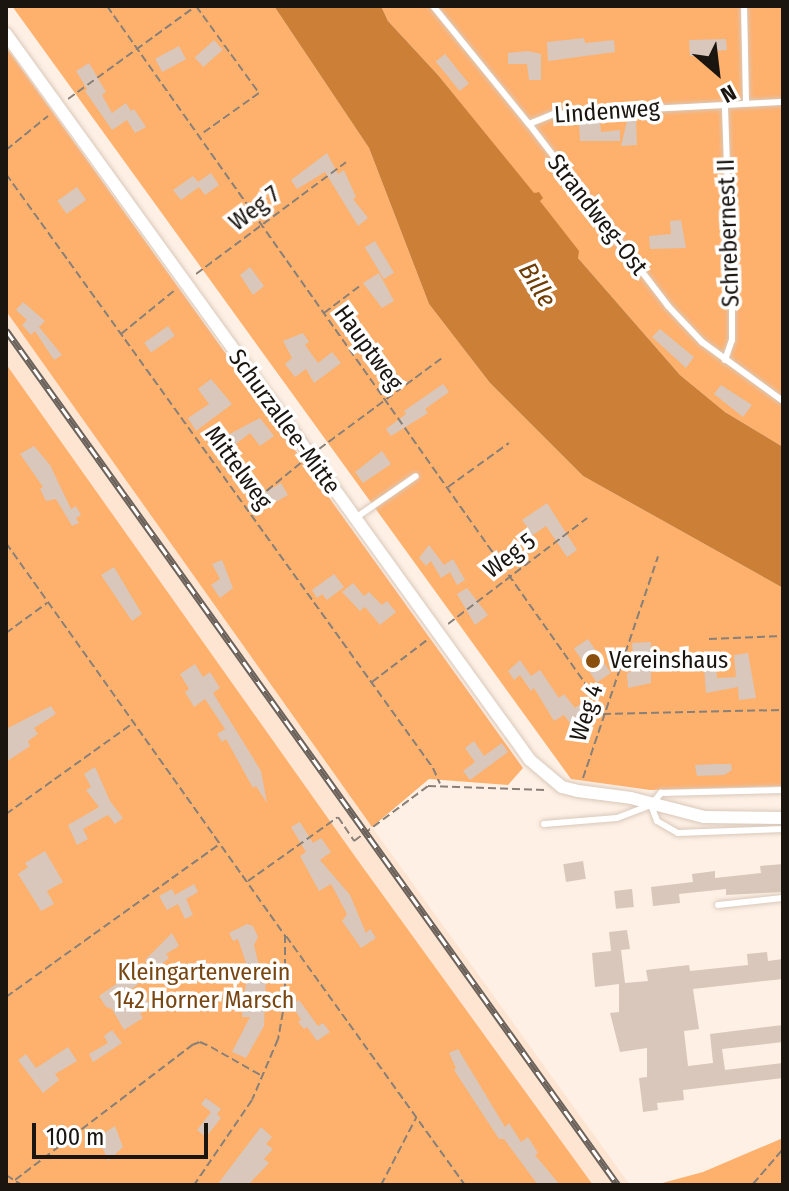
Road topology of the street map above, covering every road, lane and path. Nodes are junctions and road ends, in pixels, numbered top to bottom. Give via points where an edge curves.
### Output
1 (107, 6) edge
2 (196, 6) edge
3 (433, 6) edge
4 (744, 6) edge
5 (6, 34) edge
6 (137, 48) junction
7 (74, 94) dead end
8 (783, 102) edge
9 (746, 103) junction
10 (725, 105) junction
11 (57, 108) junction
12 (529, 124) junction
13 (199, 136) junction
14 (6, 150) edge
15 (346, 162) dead end
16 (6, 174) edge
17 (261, 224) junction
18 (184, 283) junction
19 (361, 285) dead end
20 (324, 313) junction
21 (121, 334) junction
22 (442, 358) dead end
23 (725, 360) junction
24 (386, 400) junction
25 (783, 401) edge
26 (509, 443) dead end
27 (308, 457) junction
28 (416, 476) dead end
29 (448, 488) junction
30 (247, 507) junction
31 (587, 518) dead end
32 (354, 519) junction
33 (6, 543) edge
34 (658, 556) dead end
35 (510, 575) junction
36 (48, 603) junction
37 (453, 620) dead end
38 (6, 633) edge
39 (437, 633) junction
40 (783, 636) edge
41 (709, 639) dead end
42 (372, 682) junction
43 (604, 710) junction
44 (783, 710) edge
45 (602, 714) junction
46 (134, 723) junction
47 (440, 784) junction
48 (562, 787) junction
49 (783, 790) edge
50 (578, 791) junction
51 (651, 805) junction
52 (6, 814) edge
53 (783, 818) edge
54 (544, 824) dead end
55 (783, 829) edge
56 (221, 843) junction
57 (248, 881) junction
58 (783, 898) edge
59 (718, 905) dead end
60 (285, 935) junction
61 (6, 997) edge
62 (263, 1076) junction
63 (417, 1117) junction
64 (783, 1149) edge
65 (6, 1175) edge
66 (15, 1180) junction
67 (22, 1185) edge
68 (194, 1185) edge
69 (381, 1185) edge
70 (465, 1185) edge
71 (741, 1185) edge

1 - 6 path, Hauptweg
2 - 6 path
2 - 13 path via 259,93
3 - 12 lane, Strandweg-Ost
4 - 9 lane
5 - 11 street, Schurzallee-Mitte
6 - 7 path
6 - 13 path, Hauptweg
8 - 9 lane, Lindenweg
9 - 10 lane, Lindenweg
10 - 12 lane, Lindenweg via 554,114
10 - 23 lane, Schrebernest II via 732,340
11 - 14 path
11 - 18 street, Schurzallee-Mitte
12 - 23 lane, Strandweg-Ost via 668,306
13 - 17 path, Hauptweg
15 - 17 path, Weg 7
16 - 21 path, Mittelweg
17 - 18 path, Weg 7
17 - 20 path, Hauptweg
18 - 21 path, Weg 7
18 - 27 street, Schurzallee-Mitte
19 - 20 path
20 - 24 path, Hauptweg
21 - 30 path, Mittelweg
22 - 24 path
23 - 25 lane, Strandweg-Ost
24 - 27 path
24 - 29 path, Hauptweg
26 - 29 path
27 - 30 path
27 - 32 street, Schurzallee-Mitte
28 - 32 lane
29 - 35 path, Hauptweg
30 - 42 path, Mittelweg
31 - 35 path, Weg 5
32 - 39 street, Schurzallee-Mitte
33 - 36 path
34 - 43 path, Weg 4
35 - 37 path, Weg 5
35 - 43 path, Hauptweg
36 - 38 path
36 - 46 path
39 - 42 path
39 - 48 street, Schurzallee-Mitte via 530,760
40 - 41 path
42 - 47 path, Mittelweg
43 - 45 path, Weg 4
44 - 45 path
45 - 50 path, Weg 4
46 - 52 path
46 - 56 path
47 - 48 path
47 - 57 path via 428,786 354,841 338,817
48 - 50 street, Schurzallee-Mitte
49 - 51 lane via 661,793
50 - 51 street, Schurzallee-Mitte
51 - 53 street, Schurzallee-Mitte via 704,817
51 - 54 lane via 605,821
51 - 55 lane via 657,821 678,833
56 - 57 path
56 - 61 path
57 - 60 path
58 - 59 lane
60 - 62 path via 285,1000 278,1039
60 - 63 path
62 - 66 path via 200,1042 192,1045
62 - 68 path via 238,1123
63 - 69 path
63 - 70 path
64 - 71 path via 753,1184
65 - 66 path
66 - 67 path

